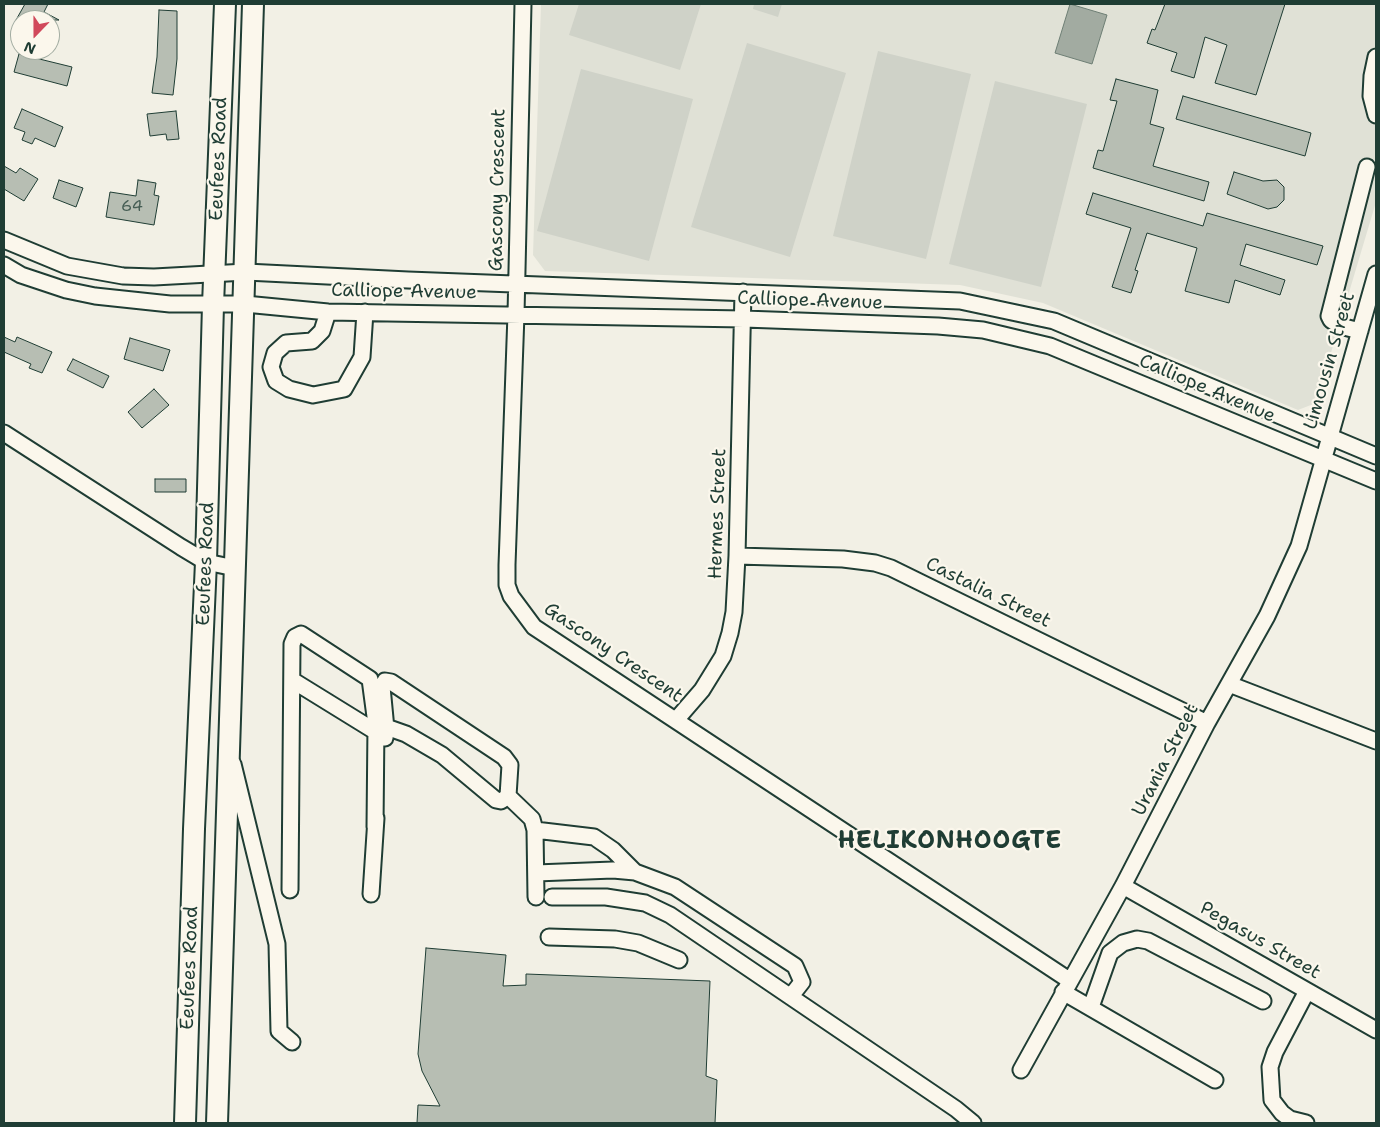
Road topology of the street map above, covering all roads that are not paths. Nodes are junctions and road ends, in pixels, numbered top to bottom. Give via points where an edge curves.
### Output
1 (226, 4) edge
2 (253, 4) edge
3 (523, 4) edge
4 (1376, 57) edge
5 (1376, 115) edge
6 (1367, 167) dead end
7 (4, 240) edge
8 (4, 266) edge
9 (246, 272) junction
10 (214, 273) junction
11 (1376, 274) edge
12 (516, 285) junction
13 (743, 292) junction
14 (245, 304) junction
15 (213, 305) junction
16 (328, 312) junction
17 (365, 312) junction
18 (516, 314) junction
19 (744, 319) junction
20 (1360, 331) junction
21 (4, 433) edge
22 (1328, 437) junction
23 (1376, 456) edge
24 (1323, 459) junction
25 (1376, 481) edge
26 (737, 556) junction
27 (206, 562) junction
28 (235, 568) junction
29 (292, 680) junction
30 (1230, 684) junction
31 (676, 720) junction
32 (1207, 723) junction
33 (381, 728) junction
34 (1376, 741) edge
35 (229, 748) junction
36 (508, 796) junction
37 (535, 830) junction
38 (635, 872) junction
39 (536, 873) junction
40 (1124, 886) junction
41 (290, 890) dead end
42 (371, 894) dead end
43 (536, 897) dead end
44 (552, 897) dead end
45 (549, 937) dead end
46 (679, 960) dead end
47 (1066, 986) junction
48 (1307, 991) junction
49 (791, 996) junction
50 (1262, 1001) dead end
51 (1090, 1007) junction
52 (1376, 1030) edge
53 (292, 1042) dead end
54 (1021, 1070) dead end
55 (1215, 1080) dead end
56 (186, 1123) edge
57 (216, 1123) edge
58 (973, 1123) edge
59 (1306, 1123) edge

1 - 10 main road, Eeufees Road
2 - 9 main road, Eeufees Road
3 - 12 street, Gascony Crescent
4 - 5 street via 1371,96
6 - 20 street via 1329,316 1340,326
7 - 10 street, Calliope Avenue via 42,257 96,272 154,277
8 - 15 street, Calliope Avenue via 66,290 95,296
9 - 10 street, Calliope Avenue
9 - 12 street, Calliope Avenue
9 - 14 main road, Eeufees Road
10 - 15 main road, Eeufees Road
11 - 20 street, Limousin Street
12 - 13 street, Calliope Avenue
12 - 18 street, Gascony Crescent
13 - 19 street, Hermes Street
13 - 22 street, Calliope Avenue via 960,301 1054,321
14 - 15 street, Calliope Avenue
14 - 16 street, Calliope Avenue
14 - 28 main road, Eeufees Road
15 - 27 main road, Eeufees Road
16 - 17 street, Calliope Avenue
16 - 17 street via 322,331 312,340 286,343 275,353 271,367 276,381 289,390 313,395 344,389 362,358
17 - 18 street, Calliope Avenue
18 - 19 street, Calliope Avenue
18 - 31 street, Gascony Crescent via 507,565 507,585 511,596 534,627
19 - 24 street, Calliope Avenue via 938,326 1023,338 1072,355
19 - 26 street, Hermes Street
20 - 22 street, Limousin Street
21 - 27 street
22 - 23 street, Calliope Avenue
22 - 24 street, Limousin Street
24 - 25 street, Calliope Avenue
24 - 30 street, Urania Street via 1299,546 1267,616
26 - 31 street, Hermes Street via 734,612 723,656 702,690
26 - 32 street, Castalia Street via 843,559 891,568
27 - 28 street
27 - 56 main road, Eeufees Road
28 - 35 main road, Eeufees Road
29 - 33 street via 373,730
29 - 33 street via 292,644 301,634 370,679
29 - 41 street
30 - 32 street, Urania Street
30 - 34 street
31 - 47 street, Gascony Crescent
32 - 40 street, Urania Street
33 - 36 street via 406,734 442,755 496,800 502,801
33 - 36 street via 385,681 504,757 510,765
33 - 42 street
35 - 53 street via 278,944 279,1031
35 - 57 main road, Eeufees Road
36 - 37 street via 532,819
37 - 38 street via 594,837
37 - 39 street
38 - 39 street
38 - 49 street via 675,887 795,966 802,982
39 - 43 street
40 - 47 street, Urania Street
40 - 48 street, Pegasus Street
44 - 49 street via 606,897 645,903 670,915
45 - 46 street via 638,943
47 - 51 street, Gascony Crescent
47 - 54 street, Urania Street
48 - 52 street, Pegasus Street
48 - 59 street via 1270,1067 1272,1100 1290,1119
49 - 58 street via 956,1108
50 - 51 street via 1148,941 1137,939 1123,943 1110,953
51 - 55 street, Gascony Crescent

